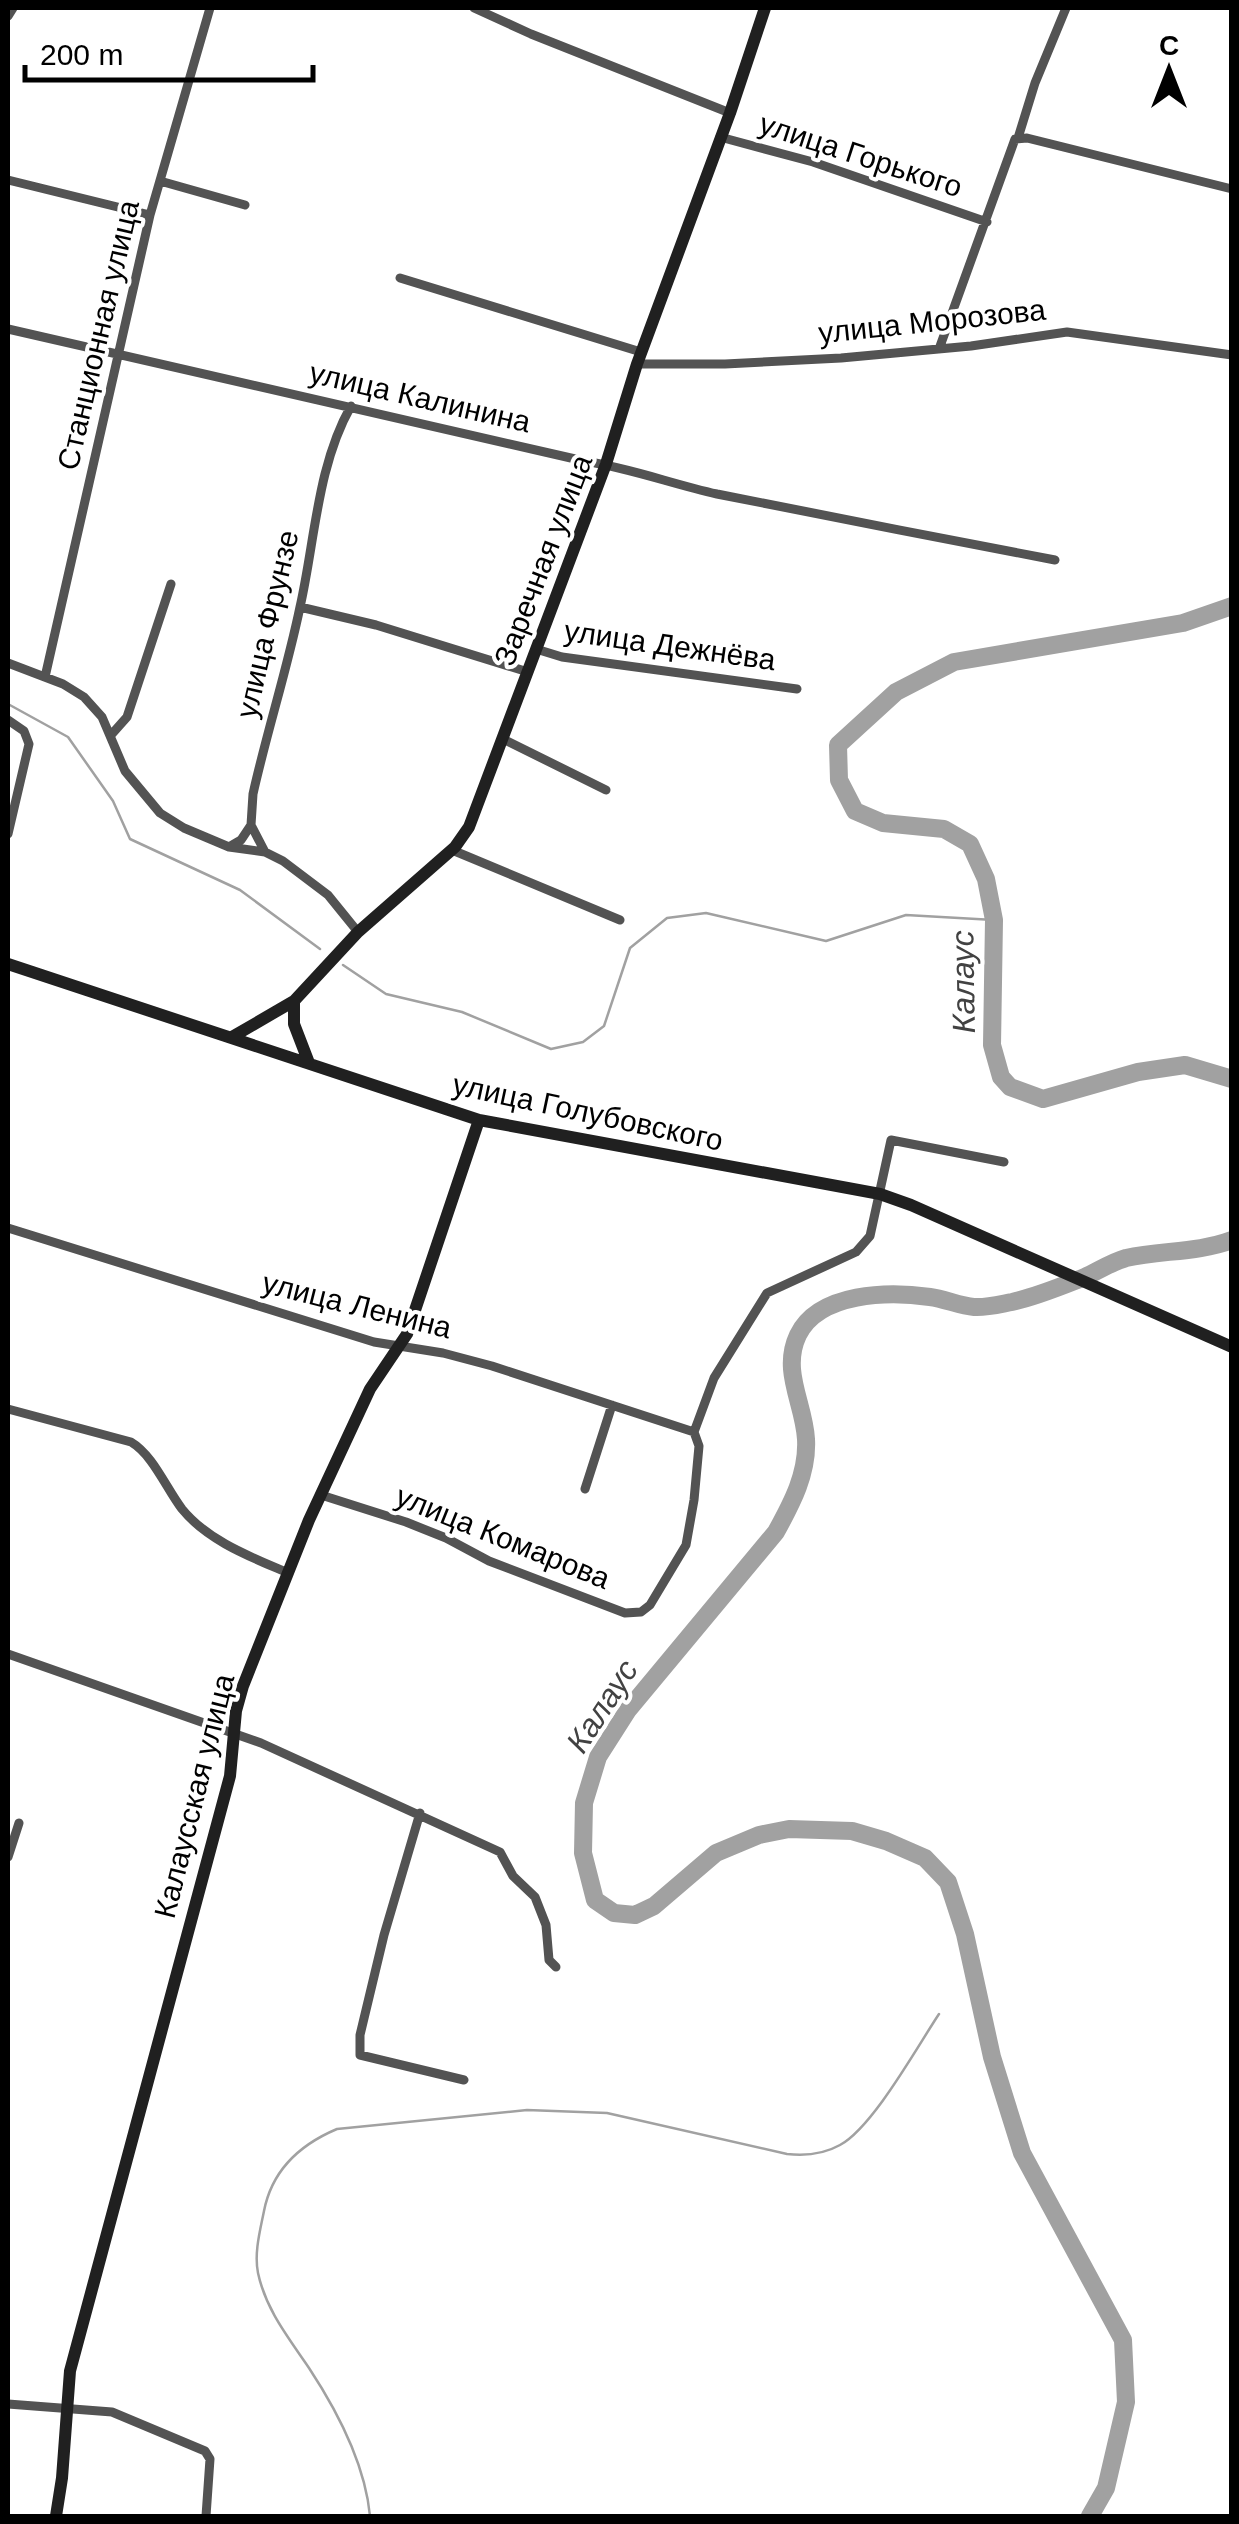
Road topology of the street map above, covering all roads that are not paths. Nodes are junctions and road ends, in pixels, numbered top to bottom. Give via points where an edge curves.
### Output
1 (13, 8) edge
2 (210, 8) edge
3 (474, 8) edge
4 (765, 8) edge
5 (1066, 8) edge
6 (8, 16) edge
7 (730, 112) junction
8 (720, 136) junction
9 (1014, 142) junction
10 (8, 180) edge
11 (160, 181) junction
12 (1232, 189) edge
13 (245, 205) dead end
14 (150, 215) junction
15 (987, 222) junction
16 (400, 278) dead end
17 (8, 329) edge
18 (939, 349) junction
19 (119, 354) junction
20 (1232, 355) edge
21 (639, 358) junction
22 (351, 406) junction
23 (606, 464) junction
24 (1055, 560) dead end
25 (171, 584) dead end
26 (300, 607) junction
27 (536, 649) junction
28 (8, 664) edge
29 (528, 672) junction
30 (45, 677) junction
31 (797, 689) dead end
32 (8, 720) edge
33 (111, 735) junction
34 (503, 739) junction
35 (606, 790) dead end
36 (251, 825) junction
37 (8, 834) edge
38 (229, 847) junction
39 (452, 850) junction
40 (266, 852) junction
41 (620, 920) dead end
42 (358, 932) junction
43 (8, 964) edge
44 (294, 1001) junction
45 (232, 1037) junction
46 (309, 1063) junction
47 (480, 1120) junction
48 (1004, 1162) dead end
49 (880, 1194) junction
50 (8, 1228) edge
51 (1232, 1346) edge
52 (398, 1348) junction
53 (612, 1406) junction
54 (8, 1409) edge
55 (694, 1432) junction
56 (586, 1488) dead end
57 (321, 1495) junction
58 (288, 1573) junction
59 (8, 1654) edge
60 (234, 1733) junction
61 (420, 1814) junction
62 (19, 1823) dead end
63 (8, 1857) edge
64 (556, 1967) dead end
65 (464, 2080) dead end
66 (8, 2404) edge
67 (67, 2407) junction
68 (56, 2516) edge
69 (206, 2516) edge

1 - 6 street
2 - 11 street, Станционная улица
3 - 7 street, улица Горького
4 - 7 street, Заречная улица
5 - 9 street
7 - 8 street, Заречная улица
8 - 15 street, улица Горького
8 - 21 street, Заречная улица
9 - 12 street
9 - 15 street
10 - 14 street
11 - 13 street
11 - 14 street, Станционная улица
14 - 19 street, Станционная улица
15 - 18 street
16 - 21 street, улица Морозова
17 - 19 street, улица Калинина
18 - 20 street, улица Морозова via 1068,332
18 - 21 street, улица Морозова via 725,364
19 - 22 street, улица Калинина
19 - 30 street, Станционная улица
21 - 23 street, Заречная улица
22 - 23 street, улица Калинина
22 - 26 street, улица Фрунзе via 318,508
23 - 24 street, улица Калинина via 715,493
23 - 27 street, Заречная улица
25 - 33 street via 127,717
26 - 29 street, улица Дежнёва
26 - 36 street, улица Фрунзе
27 - 29 street, Заречная улица
27 - 31 street, улица Дежнёва
28 - 30 street
29 - 34 street, Заречная улица
30 - 33 street via 84,696
32 - 37 street via 29,744
33 - 38 street via 125,771 160,813
34 - 35 street
34 - 39 street, Заречная улица via 469,827
36 - 38 street
36 - 40 street
38 - 40 street
39 - 41 street
39 - 42 street, Заречная улица
40 - 42 street via 328,896
42 - 44 street, Заречная улица
43 - 45 street, улица Голубовского
44 - 45 street, Заречная улица
44 - 46 street via 294,1024
45 - 46 street, улица Голубовского
46 - 47 street, улица Голубовского
47 - 49 street, улица Голубовского
47 - 52 street, Калаусская улица
48 - 49 street, улица Комарова via 891,1140
49 - 51 street, улица Голубовского
49 - 55 street, улица Комарова via 864,1245 768,1293 714,1378
50 - 52 street, улица Ленина
52 - 53 street, улица Ленина via 443,1353
52 - 57 street, Калаусская улица via 370,1389
53 - 55 street, улица Ленина
53 - 56 street
54 - 58 street via 131,1442 197,1526
55 - 57 street, улица Комарова via 699,1446 686,1545 650,1605 634,1613
57 - 58 street, Калаусская улица
58 - 60 street, Калаусская улица via 243,1686
59 - 60 street
60 - 61 street
60 - 67 street, Калаусская улица via 230,1776 70,2371
61 - 64 street via 507,1859 542,1911 549,1960
61 - 65 street via 384,1935 360,2055
62 - 63 street
66 - 67 street
67 - 68 street, Калаусская улица
67 - 69 street via 112,2412 205,2450

